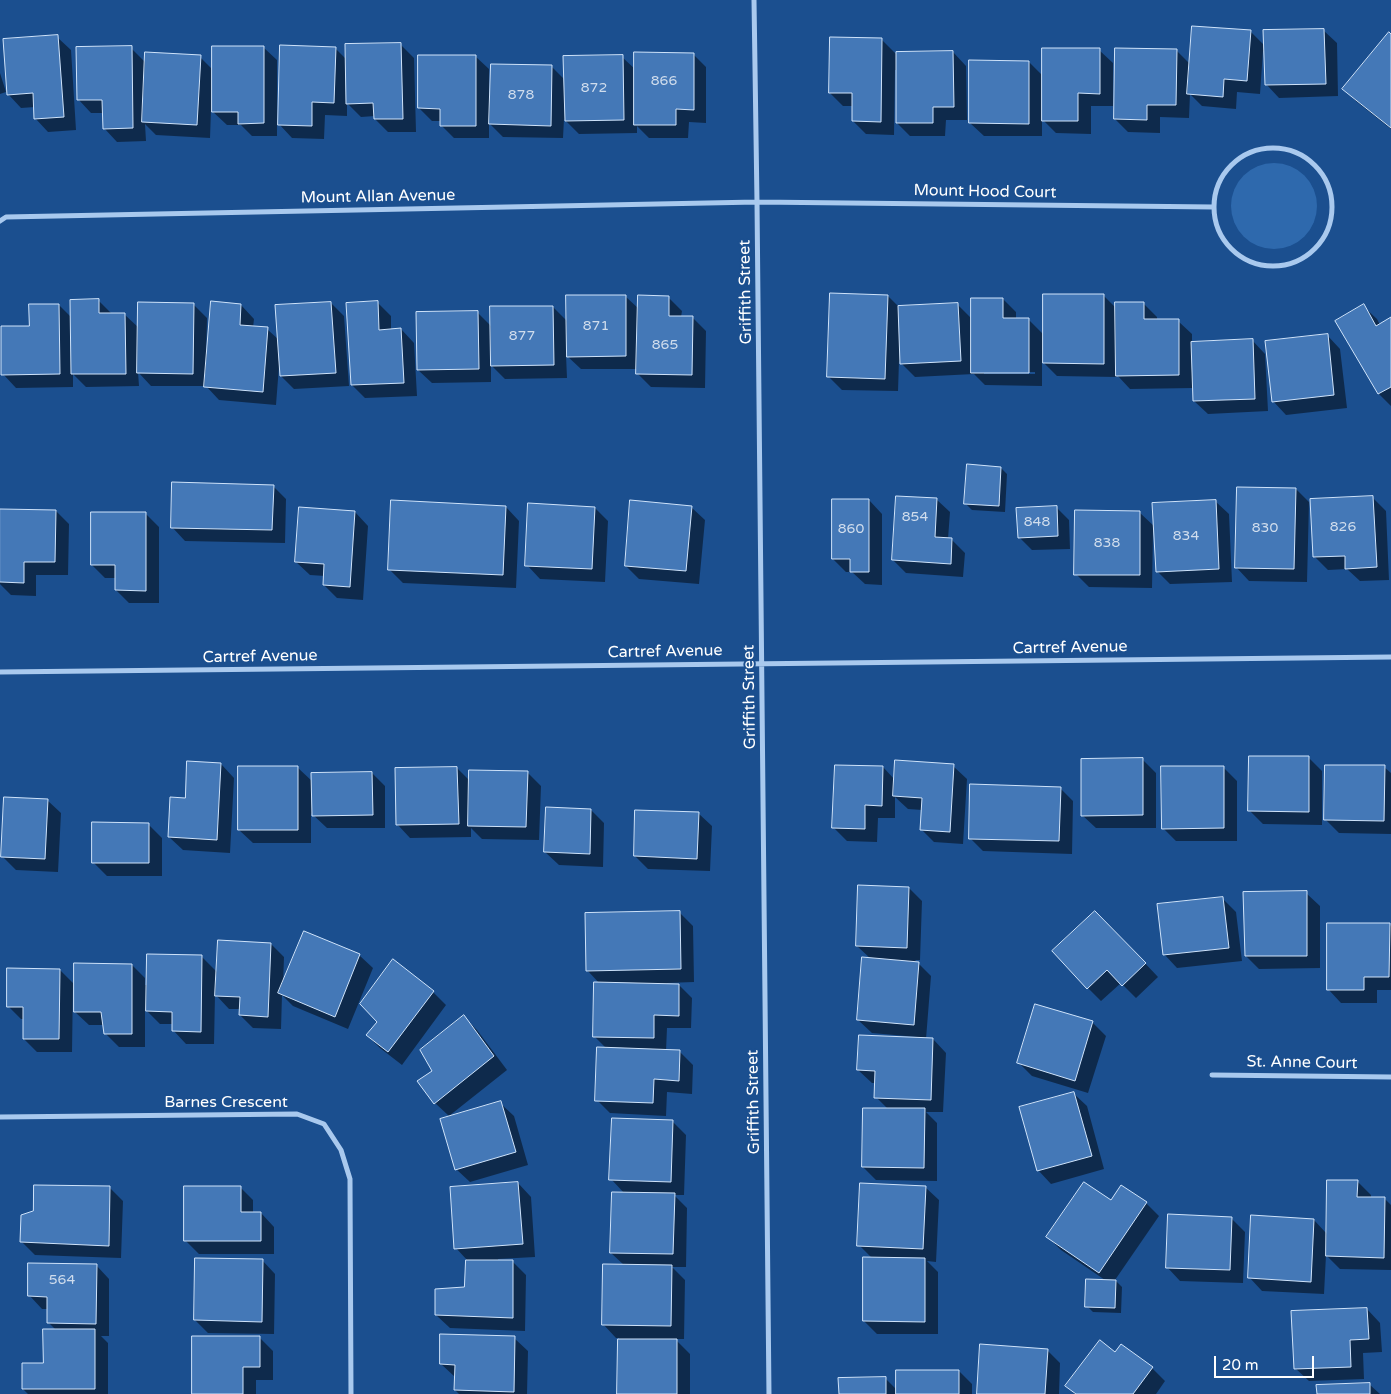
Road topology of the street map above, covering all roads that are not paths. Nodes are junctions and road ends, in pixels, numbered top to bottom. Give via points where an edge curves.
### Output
1 (754, 0) edge
2 (758, 202) junction
3 (1213, 207) junction
4 (0, 221) edge
5 (1391, 657) edge
6 (762, 664) junction
7 (0, 672) edge
8 (1212, 1075) dead end
9 (1391, 1076) edge
10 (0, 1117) edge
11 (351, 1394) edge
12 (769, 1394) edge

1 - 2 street, Griffith Street
2 - 3 street, Mount Hood Court
2 - 4 street, Mount Allan Avenue via 6,217
2 - 6 street, Griffith Street
3 - 3 street via 1216,188 1224,172 1238,158 1254,150 1273,147 1292,150 1308,158 1330,188 1332,209 1328,229 1318,246 1302,259 1282,266 1262,265 1243,258 1227,245 1217,227
5 - 6 street, Cartref Avenue
6 - 7 street, Cartref Avenue
6 - 12 street, Griffith Street
8 - 9 street, St. Anne Court
10 - 11 street, Barnes Crescent via 297,1114 324,1124 341,1150 350,1179

